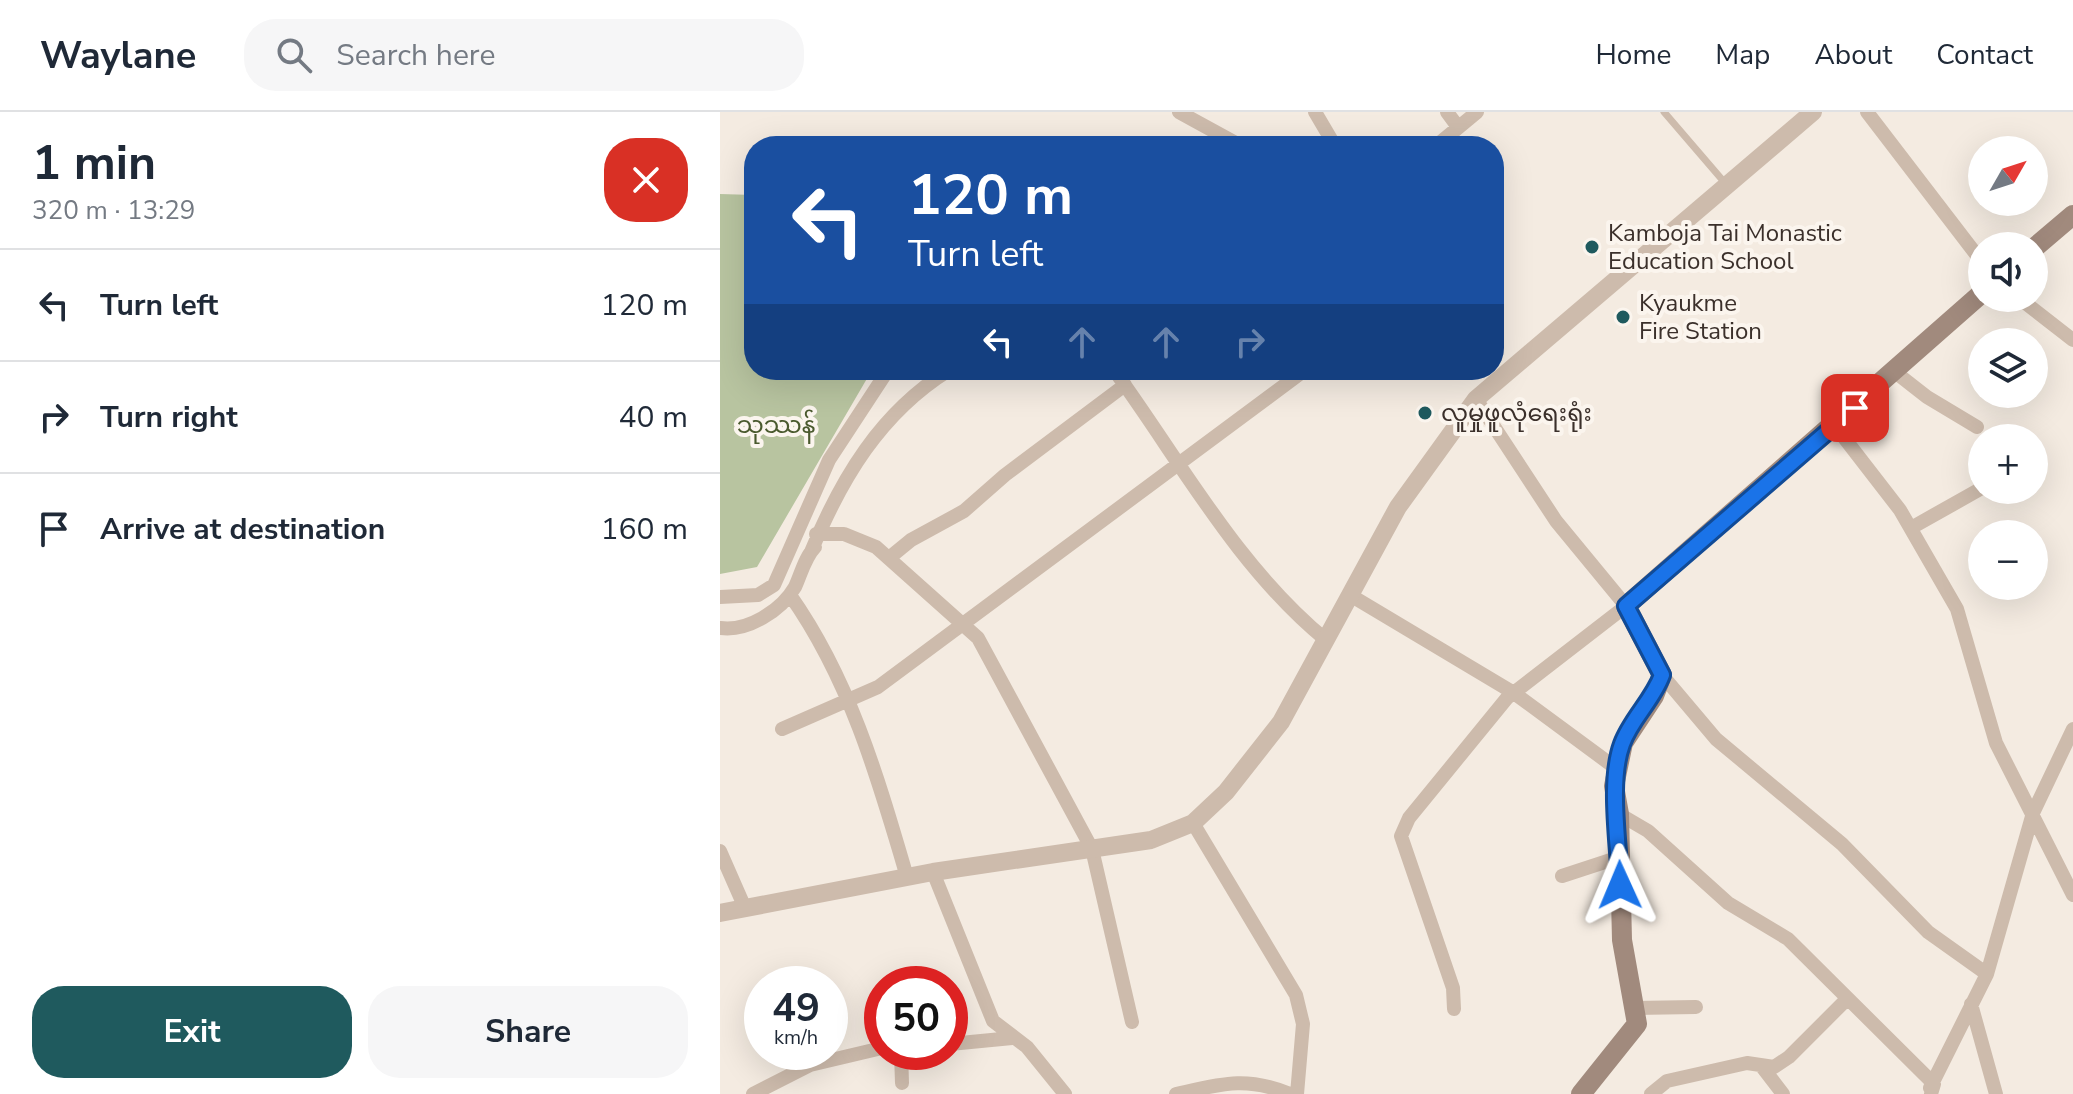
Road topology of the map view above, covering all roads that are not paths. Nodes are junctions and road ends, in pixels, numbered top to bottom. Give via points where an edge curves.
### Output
1 (1179, 112) edge
2 (1315, 112) edge
3 (1447, 112) edge
4 (1477, 112) edge
5 (1664, 112) edge
6 (1813, 112) edge
7 (1867, 112) edge
8 (1458, 127) junction
9 (1223, 136) edge
10 (1329, 136) edge
11 (1448, 136) edge
12 (1727, 185) junction
13 (2073, 215) edge
14 (2048, 236) edge
15 (1968, 244) edge
16 (1968, 306) edge
17 (2037, 312) edge
18 (2073, 340) edge
19 (1504, 365) edge
20 (1895, 372) junction
21 (881, 380) edge
22 (933, 380) edge
23 (1121, 380) edge
24 (1292, 380) edge
25 (1488, 380) edge
26 (1125, 385) junction
27 (1476, 399) junction
28 (1973, 424) edge
29 (1835, 426) junction
30 (1180, 465) junction
31 (1968, 496) edge
32 (1911, 528) junction
33 (816, 534) junction
34 (847, 535) junction
35 (811, 552) junction
36 (889, 558) junction
37 (790, 595) junction
38 (1350, 595) junction
39 (720, 597) edge
40 (1626, 606) junction
41 (963, 624) junction
42 (720, 628) edge
43 (1326, 640) junction
44 (1662, 675) junction
45 (1514, 693) junction
46 (849, 700) junction
47 (782, 729) dead end
48 (2073, 729) edge
49 (1617, 769) junction
50 (2033, 813) junction
51 (1619, 814) junction
52 (1193, 823) junction
53 (1092, 849) junction
54 (720, 851) edge
55 (1620, 857) junction
56 (933, 872) junction
57 (1562, 876) dead end
58 (907, 877) junction
59 (2073, 895) edge
60 (745, 908) junction
61 (720, 913) edge
62 (1987, 974) junction
63 (1846, 1000) junction
64 (1971, 1004) junction
65 (1696, 1007) dead end
66 (1634, 1008) junction
67 (1454, 1009) dead end
68 (1132, 1022) dead end
69 (1012, 1038) junction
70 (968, 1042) edge
71 (864, 1052) edge
72 (1763, 1068) junction
73 (902, 1070) edge
74 (902, 1083) dead end
75 (1929, 1091) edge
76 (753, 1094) edge
77 (1065, 1094) edge
78 (1176, 1094) edge
79 (1290, 1094) edge
80 (1297, 1094) edge
81 (1581, 1094) edge
82 (1651, 1094) edge
83 (1783, 1094) edge
84 (1996, 1094) edge

1 - 9 street
2 - 10 street
3 - 8 street
4 - 8 street
5 - 12 lane
6 - 12 street
7 - 15 street
8 - 11 street
12 - 19 street
13 - 14 main road
16 - 20 main road
17 - 18 street
20 - 28 street
20 - 29 main road
21 - 39 street via 829,460 774,585 758,595
22 - 33 street via 878,429
23 - 26 street
24 - 30 street
25 - 27 street
26 - 30 street
26 - 36 street via 964,511
27 - 38 street via 1398,507
27 - 40 street via 1556,521
29 - 32 street
29 - 40 main road
30 - 41 street
30 - 43 street via 1221,525 1289,607
31 - 32 street
32 - 50 street via 1957,609 1996,743
33 - 34 street
33 - 35 street
34 - 35 street
34 - 36 street
35 - 37 street
36 - 41 street
37 - 42 street via 743,627
37 - 46 street
38 - 43 street
38 - 45 street
40 - 44 main road
40 - 45 street
41 - 46 street via 878,687
41 - 53 street via 978,638
43 - 52 street via 1259,754
44 - 49 main road via 1623,743
44 - 62 street via 1716,739 1842,844 1928,932
45 - 49 street
45 - 67 street via 1409,818 1401,836 1453,988
46 - 47 street
46 - 58 street
48 - 50 street
49 - 51 main road
50 - 59 street
50 - 62 street
51 - 55 main road
51 - 63 street via 1648,831 1728,903 1788,939
52 - 53 street via 1151,840
52 - 80 street via 1296,995 1303,1024
53 - 56 street
53 - 68 street
54 - 60 street
55 - 57 street
55 - 66 main road via 1622,940
56 - 58 street
56 - 69 street via 993,1021
58 - 60 street
60 - 61 street
62 - 64 street
63 - 72 street via 1789,1057
63 - 75 street
64 - 75 street
64 - 84 street
65 - 66 street
66 - 81 main road via 1637,1024
69 - 70 street
69 - 77 street via 1027,1047
71 - 76 street via 810,1065
72 - 82 street via 1747,1063 1667,1081
72 - 83 street
73 - 74 street
78 - 79 street via 1251,1081

